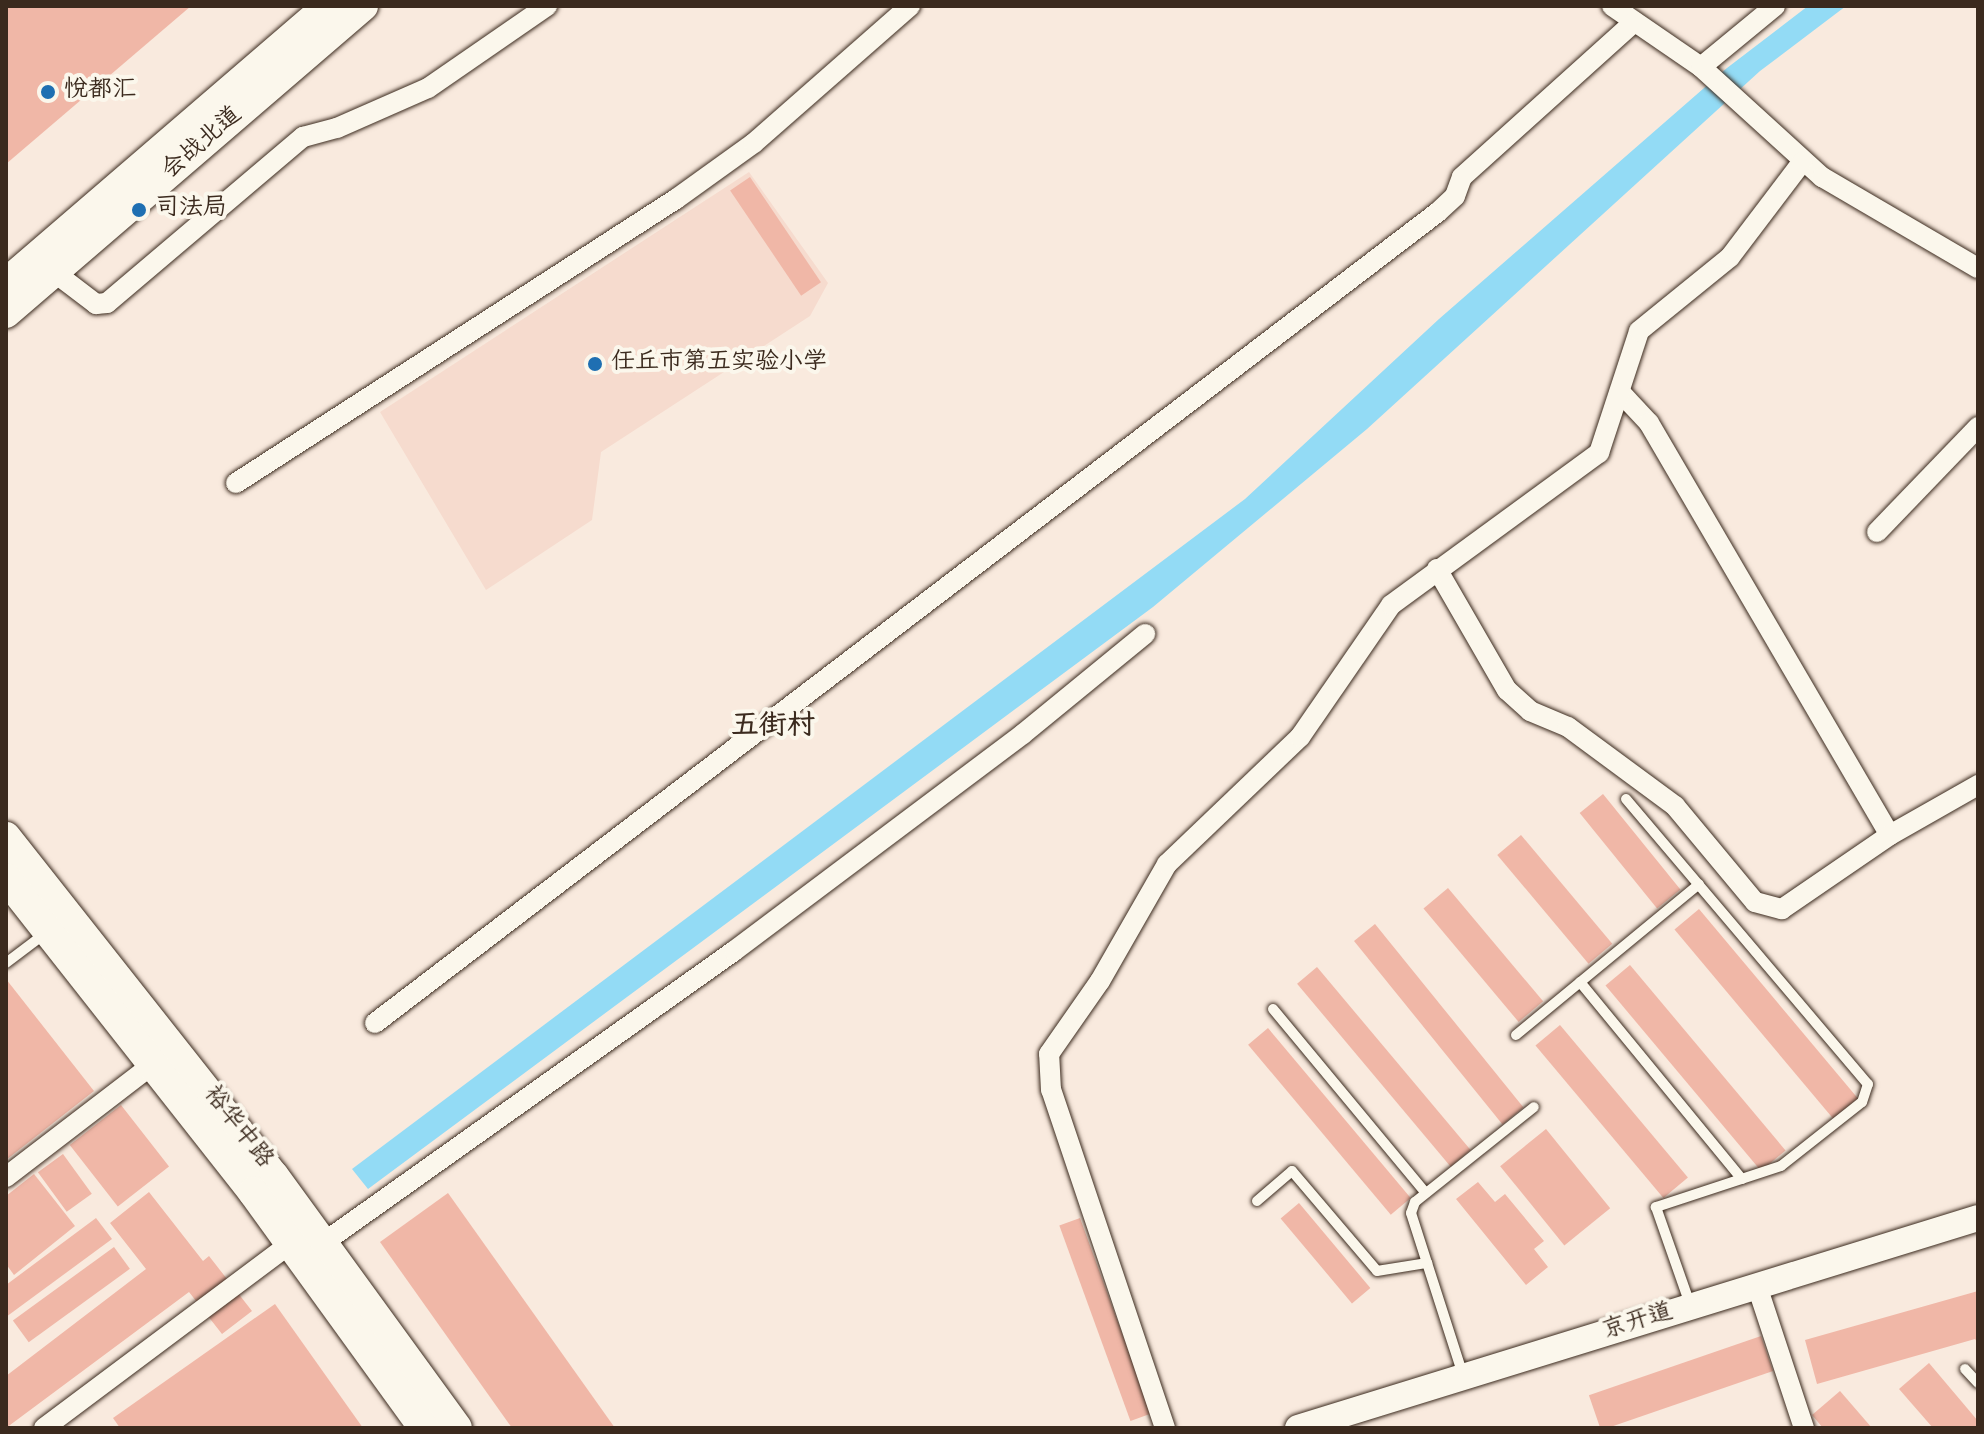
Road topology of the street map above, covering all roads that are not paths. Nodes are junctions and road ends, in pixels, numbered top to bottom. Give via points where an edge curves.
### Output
1 (328, 6) edge
2 (363, 6) edge
3 (547, 6) edge
4 (910, 6) edge
5 (1612, 6) edge
6 (1775, 6) edge
7 (1634, 22) junction
8 (1703, 68) junction
9 (1802, 162) junction
10 (1978, 268) edge
11 (54, 272) junction
12 (6, 283) edge
13 (6, 313) edge
14 (1620, 392) junction
15 (1978, 427) edge
16 (236, 483) dead end
17 (1877, 532) dead end
18 (1437, 569) junction
19 (1145, 634) dead end
20 (1978, 785) edge
21 (1626, 799) dead end
22 (1890, 835) junction
23 (6, 837) edge
24 (6, 878) edge
25 (1699, 884) junction
26 (48, 931) junction
27 (6, 963) edge
28 (1580, 982) junction
29 (1273, 1009) dead end
30 (375, 1023) dead end
31 (1516, 1035) dead end
32 (153, 1064) junction
33 (1534, 1107) dead end
34 (6, 1177) edge
35 (1742, 1179) junction
36 (1426, 1193) junction
37 (1257, 1201) dead end
38 (1978, 1218) edge
39 (323, 1243) junction
40 (290, 1244) junction
41 (1427, 1263) junction
42 (1757, 1286) junction
43 (1691, 1307) junction
44 (1965, 1369) dead end
45 (1464, 1377) junction
46 (1978, 1383) edge
47 (44, 1428) edge
48 (424, 1428) edge
49 (457, 1428) edge
50 (1165, 1428) edge
51 (1298, 1428) edge
52 (1804, 1428) edge

1 - 12 main road, 会战北道
2 - 11 main road, 会战北道
3 - 11 street via 428,88 303,137 107,303 96,304
4 - 16 street via 754,143 676,199
5 - 7 street
6 - 8 street
7 - 8 street
7 - 30 street via 1462,177 1455,196 1438,212
8 - 9 street
9 - 10 street
9 - 14 street via 1730,257 1639,331
11 - 13 main road, 会战北道
14 - 18 street via 1599,453
14 - 22 street via 1649,423
15 - 17 street
18 - 22 street via 1507,690 1530,711 1568,727 1675,806 1755,902 1782,909
18 - 50 street via 1382,616 1300,737 1167,864 1046,1063
19 - 39 street via 1023,734 734,951
20 - 22 street
21 - 25 lane
23 - 39 main road, 裕华中路
24 - 26 main road, 裕华中路
25 - 28 lane
25 - 35 lane via 1868,1084 1862,1102 1795,1156
26 - 27 lane
26 - 32 main road, 裕华中路
28 - 31 lane
28 - 35 lane
29 - 36 lane
32 - 34 street
32 - 40 main road, 裕华中路
33 - 36 lane
35 - 43 lane via 1656,1207
36 - 41 lane via 1411,1213
37 - 41 lane via 1292,1171 1377,1271
38 - 42 main road, 京开道
39 - 49 main road, 裕华中路
40 - 47 street
40 - 48 main road, 裕华中路
41 - 45 lane
42 - 43 main road, 京开道
42 - 52 street
43 - 45 main road, 京开道
44 - 46 lane
45 - 51 main road, 京开道

